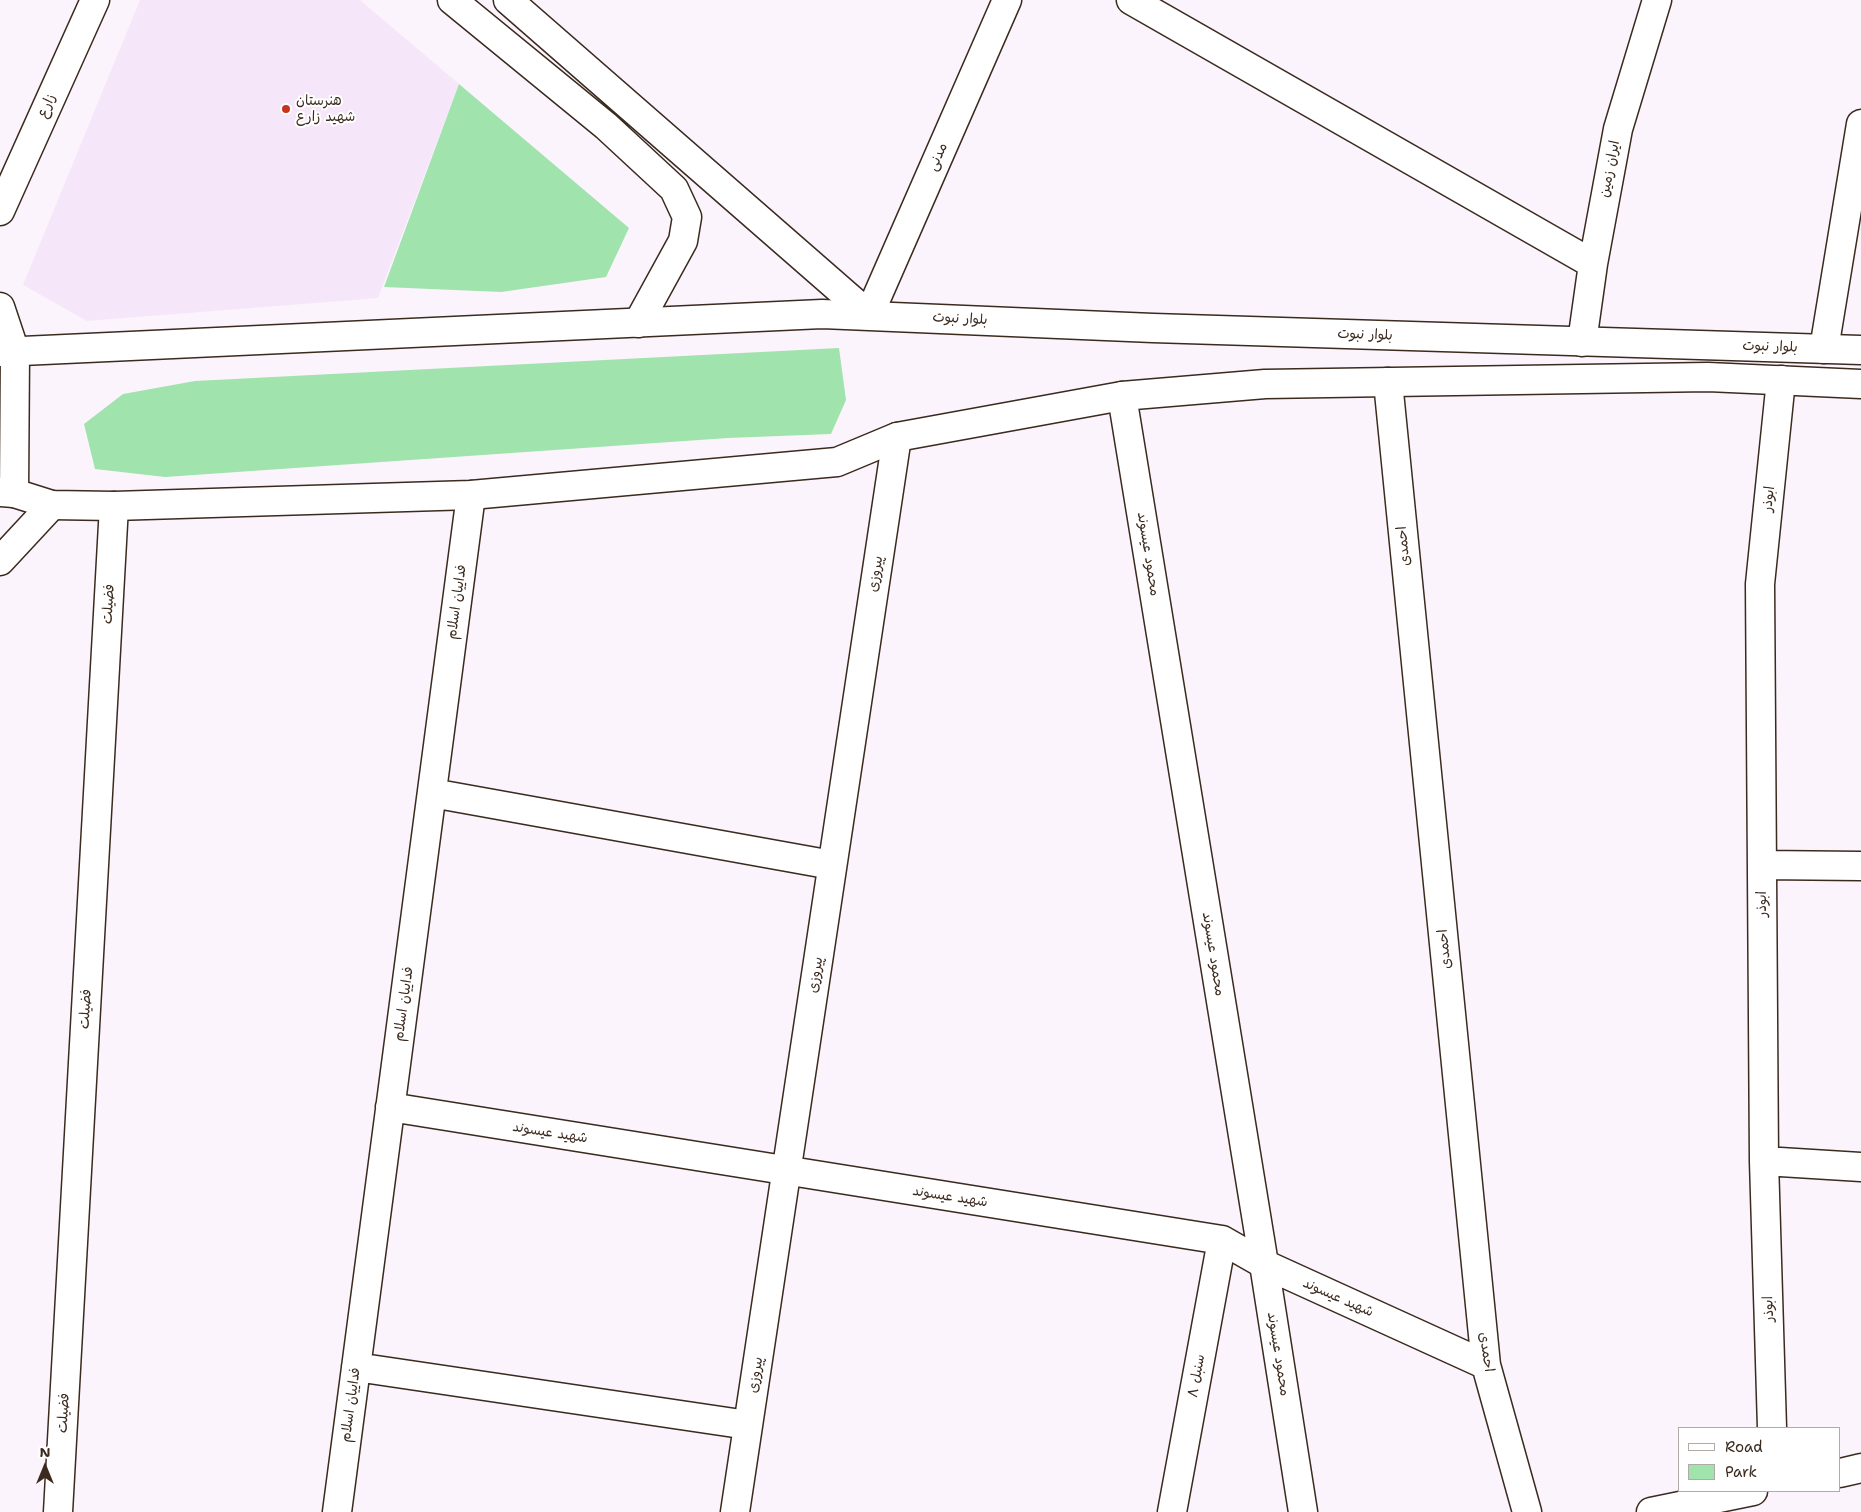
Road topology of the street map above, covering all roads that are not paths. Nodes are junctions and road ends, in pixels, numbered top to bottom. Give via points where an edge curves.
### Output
1 (95, 0) edge
2 (452, 0) edge
3 (508, 0) edge
4 (1131, 0) edge
5 (1657, 0) edge
6 (1002, 2) edge
7 (1861, 124) edge
8 (0, 211) edge
9 (1593, 264) junction
10 (0, 307) edge
11 (869, 315) junction
12 (638, 323) junction
13 (1582, 342) junction
14 (1824, 349) junction
15 (1861, 350) edge
16 (7, 352) edge
17 (1781, 380) junction
18 (1388, 382) junction
19 (1861, 384) edge
20 (1122, 396) junction
21 (897, 437) junction
22 (7, 492) edge
23 (471, 495) junction
24 (52, 505) junction
25 (114, 506) junction
26 (0, 561) edge
27 (432, 793) junction
28 (832, 865) junction
29 (1762, 865) junction
30 (1861, 866) edge
31 (390, 1107) junction
32 (1764, 1161) junction
33 (1861, 1168) edge
34 (786, 1172) junction
35 (1222, 1240) junction
36 (1264, 1264) junction
37 (1486, 1365) junction
38 (356, 1367) junction
39 (748, 1425) junction
40 (1772, 1427) edge
41 (1861, 1468) edge
42 (1841, 1473) edge
43 (1748, 1492) edge
44 (1661, 1511) edge
45 (58, 1512) edge
46 (337, 1512) edge
47 (735, 1512) edge
48 (1172, 1512) edge
49 (1303, 1512) edge
50 (1527, 1512) edge

1 - 8 street, زارع
2 - 12 street via 606,126 674,190 687,217 683,240
3 - 11 street
4 - 9 street
5 - 9 street, ایران زمین via 1618,129
6 - 11 street, مدنی
7 - 14 street
9 - 13 street, ایران زمین
10 - 16 street
11 - 12 street, بلوار نبوت via 822,314
11 - 13 street, بلوار نبوت
12 - 16 street, بلوار نبوت
13 - 14 street, بلوار نبوت
14 - 15 street, بلوار نبوت
16 - 22 street
17 - 18 street via 1708,377
17 - 19 street
17 - 29 street, ابوذر via 1760,584
18 - 20 street via 1265,384
18 - 37 street, احمدی
20 - 21 street
20 - 36 street, محمود عیسوند
21 - 23 street via 837,462
21 - 28 street, پیروزی
22 - 24 street
23 - 25 street
23 - 27 street, فداییان اسلام
24 - 25 street
24 - 26 street
25 - 45 street, فضیلت
27 - 28 street
27 - 31 street, فداییان اسلام
28 - 34 street, پیروزی
29 - 30 street
29 - 32 street, ابوذر
31 - 34 street, شهید عیسوند
31 - 38 street, فداییان اسلام
32 - 33 street
32 - 40 street, ابوذر
34 - 35 street, شهید عیسوند
34 - 39 street, پیروزی
35 - 36 street, شهید عیسوند
35 - 48 street, سنبل ۸
36 - 37 street, شهید عیسوند
36 - 49 street, محمود عیسوند
37 - 50 street, احمدی
38 - 39 street
38 - 46 street, فداییان اسلام
39 - 47 street, پیروزی
41 - 42 street
43 - 44 street

